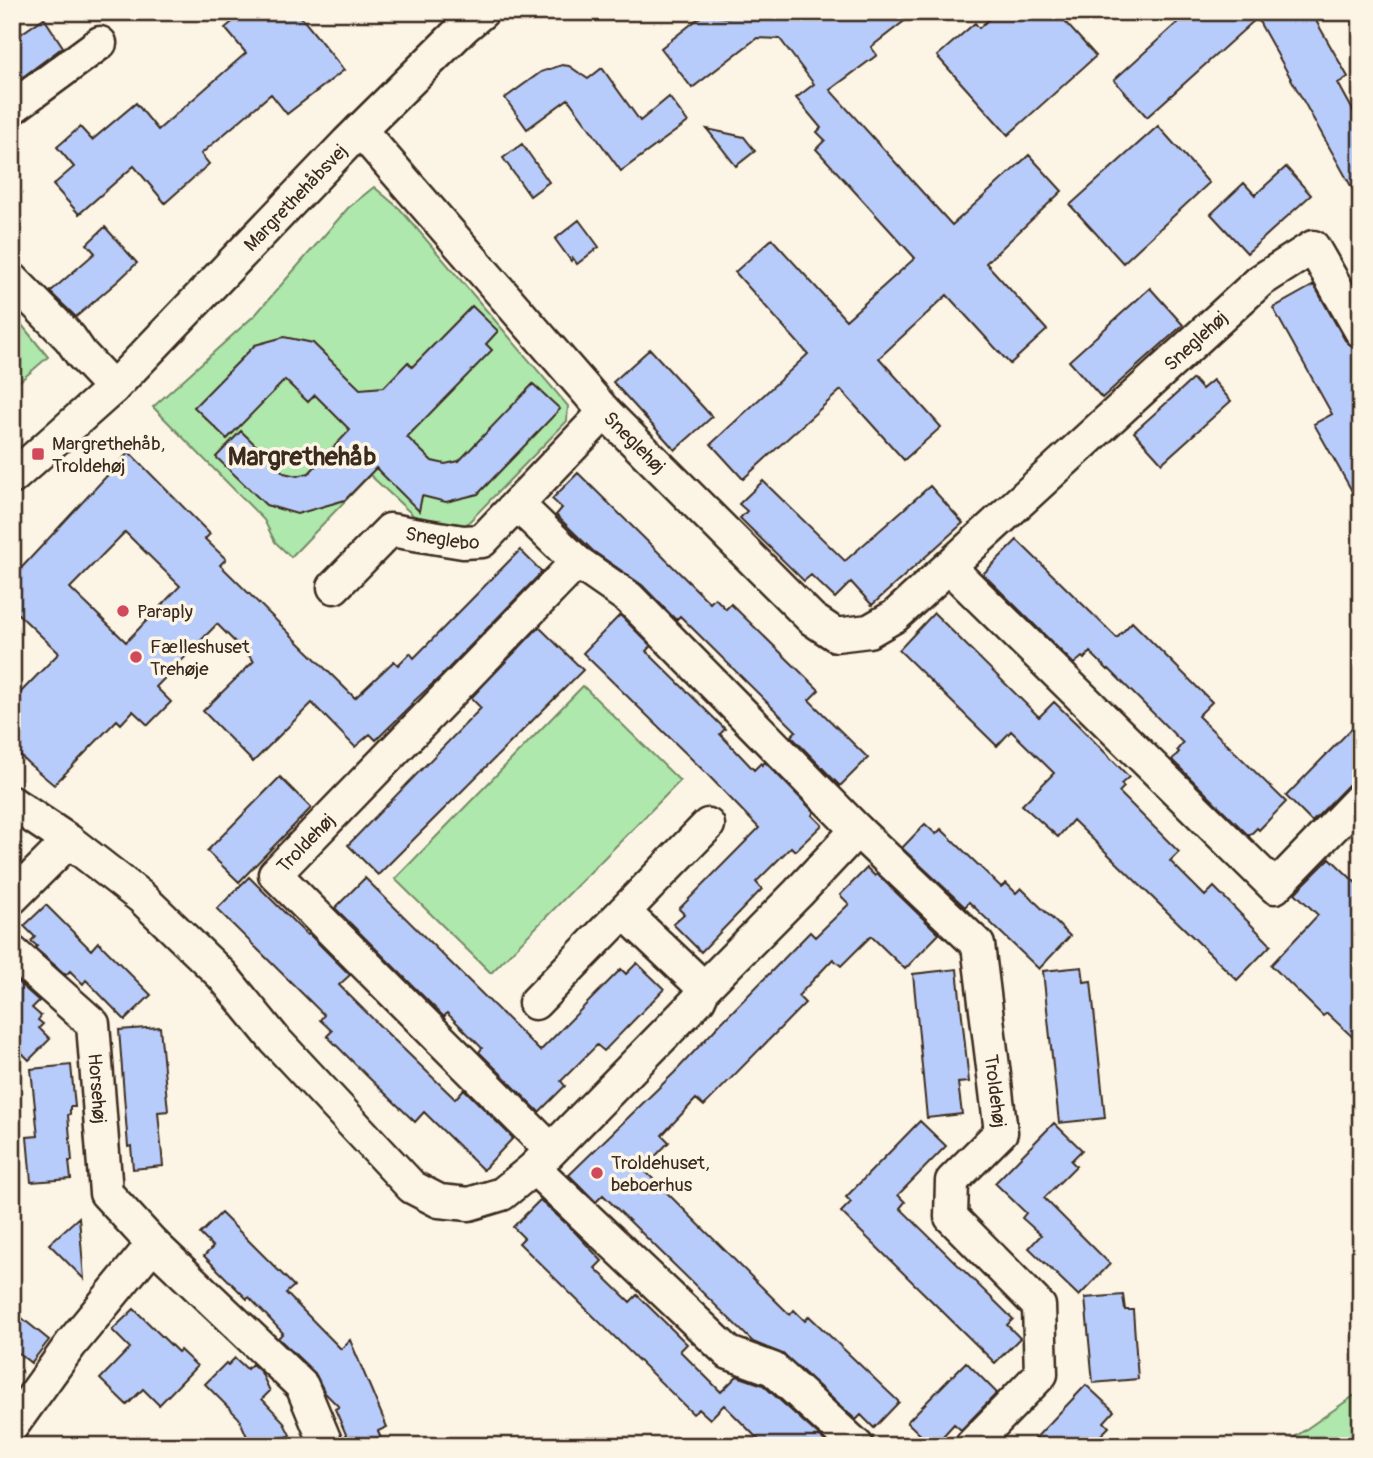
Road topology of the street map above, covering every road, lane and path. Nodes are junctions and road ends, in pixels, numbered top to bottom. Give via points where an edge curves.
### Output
1 (482, 12) edge
2 (100, 43) dead end
3 (12, 108) edge
4 (360, 130) junction
5 (12, 279) edge
6 (1361, 331) edge
7 (113, 388) junction
8 (605, 412) junction
9 (12, 478) edge
10 (517, 504) junction
11 (577, 562) junction
12 (949, 567) junction
13 (334, 587) dead end
14 (1361, 798) edge
15 (12, 803) edge
16 (709, 825) dead end
17 (857, 830) junction
18 (69, 841) junction
19 (12, 898) edge
20 (624, 912) junction
21 (12, 952) edge
22 (704, 988) junction
23 (535, 1003) dead end
24 (542, 1159) junction
25 (153, 1244) junction
26 (18, 1404) edge
27 (327, 1446) edge
28 (857, 1446) edge
29 (971, 1446) edge

1 - 4 street, Margrethehåbsvej
2 - 3 street
4 - 7 street, Margrethehåbsvej
4 - 8 street, Sneglehøj
5 - 7 street
6 - 12 street, Sneglehøj via 1313,247 1261,281
7 - 9 street, Margrethehåbsvej
8 - 10 street, Sneglebo
8 - 12 street, Sneglehøj via 812,619 836,635 869,631 895,616
10 - 11 street, Troldehøj
10 - 13 street, Sneglebo via 482,541 390,530
11 - 17 street, Troldehøj via 629,598
11 - 24 street, Troldehøj via 275,874
12 - 14 street via 1275,887
15 - 18 street
16 - 20 street
17 - 22 street
17 - 29 street, Troldehøj via 978,945 1000,1132 952,1181 951,1217 1039,1306 1041,1374
18 - 19 street
18 - 24 street via 141,897 222,975 275,1040 412,1187 439,1202 469,1204 502,1194
20 - 22 street
20 - 23 street
21 - 25 street, Horsehøj via 93,1024 106,1193
22 - 24 street via 699,999
24 - 28 street, Troldehøj via 729,1353 773,1369
25 - 26 street
25 - 27 street, Horsehøj via 302,1386

